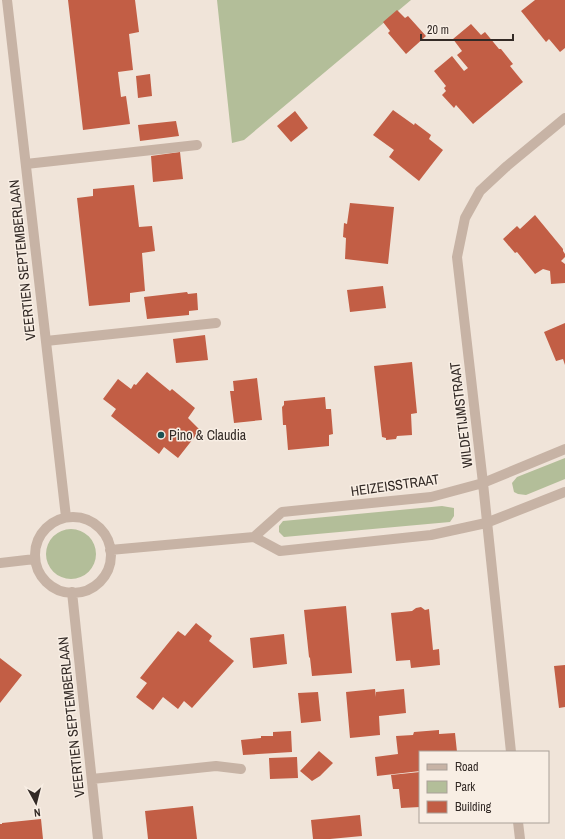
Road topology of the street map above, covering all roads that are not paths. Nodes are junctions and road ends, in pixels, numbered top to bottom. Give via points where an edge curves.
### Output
1 (7, 0) edge
2 (565, 118) edge
3 (196, 144) dead end
4 (26, 164) junction
5 (216, 323) dead end
6 (46, 341) junction
7 (565, 449) edge
8 (483, 483) junction
9 (565, 492) edge
10 (66, 517) junction
11 (486, 524) junction
12 (254, 536) junction
13 (110, 550) junction
14 (35, 559) junction
15 (0, 563) edge
16 (72, 592) junction
17 (510, 751) edge
18 (241, 769) dead end
19 (92, 779) junction
20 (518, 823) edge
21 (98, 839) edge
22 (520, 839) edge

1 - 4 street, VEERTIEN SEPTEMBERLAAN
2 - 8 street, WILDETIJMSTRAAT via 480,191 466,218 457,257
3 - 4 street
4 - 6 street, VEERTIEN SEPTEMBERLAAN
5 - 6 street
6 - 10 street, VEERTIEN SEPTEMBERLAAN
7 - 8 street, HEIZEISSTRAAT
8 - 11 street, WILDETIJMSTRAAT
8 - 12 street, HEIZEISSTRAAT via 431,497 282,512
9 - 11 street
10 - 13 street via 83,518 94,523 105,533
10 - 14 street via 52,523 42,533 36,545
11 - 12 street via 431,535 280,551
11 - 17 street, WILDETIJMSTRAAT
12 - 13 street
13 - 16 street via 109,566 104,577 84,591
14 - 15 street
14 - 16 street via 42,576 54,588
16 - 19 street, VEERTIEN SEPTEMBERLAAN
18 - 19 street via 216,766
19 - 21 street, VEERTIEN SEPTEMBERLAAN
20 - 22 street

